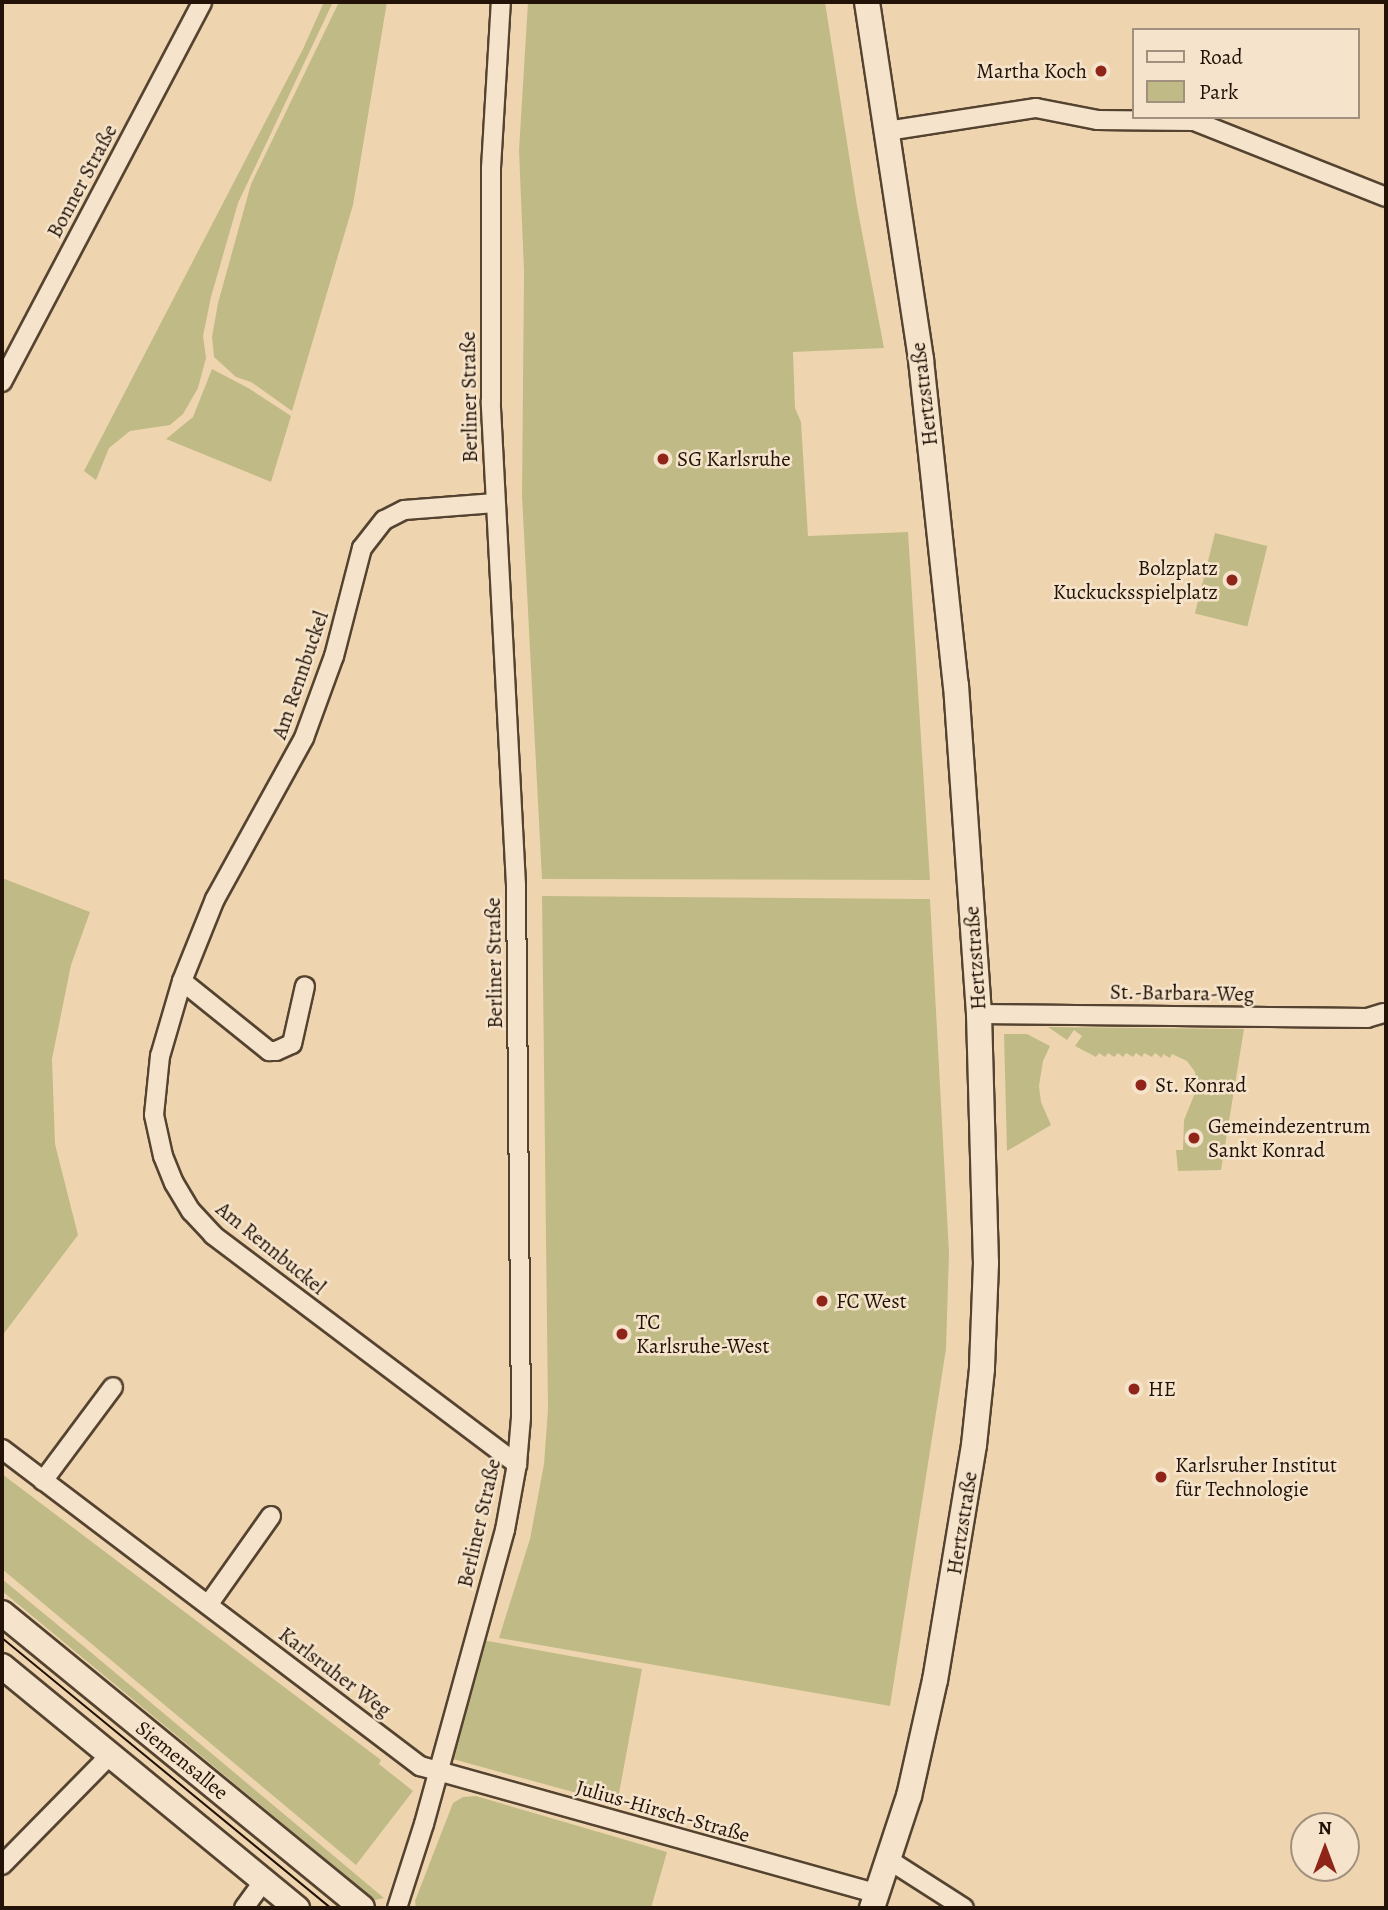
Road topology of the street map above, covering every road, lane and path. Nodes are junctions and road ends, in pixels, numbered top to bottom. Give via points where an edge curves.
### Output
1 (202, 2) edge
2 (501, 2) edge
3 (867, 2) edge
4 (887, 131) junction
5 (1386, 197) edge
6 (2, 382) edge
7 (495, 503) junction
8 (182, 981) junction
9 (305, 986) dead end
10 (979, 1014) junction
11 (1385, 1014) edge
12 (113, 1387) dead end
13 (2, 1449) edge
14 (517, 1464) junction
15 (43, 1481) junction
16 (271, 1516) dead end
17 (208, 1605) junction
18 (2, 1613) edge
19 (2, 1666) edge
20 (110, 1755) junction
21 (437, 1770) junction
22 (889, 1860) junction
23 (2, 1865) edge
24 (264, 1880) junction
25 (874, 1901) edge
26 (244, 1908) edge
27 (298, 1908) edge
28 (362, 1908) edge
29 (397, 1908) edge
30 (964, 1908) edge

1 - 6 street, Bonner Straße
2 - 7 street, Berliner Straße via 491,168
3 - 4 main road, Hertzstraße
4 - 5 street via 1035,108 1097,120 1194,121
4 - 10 main road, Hertzstraße via 921,359 944,560
7 - 8 street, Am Rennbuckel via 413,508 384,520 368,537 359,555 334,656 304,738 215,899
7 - 14 street, Berliner Straße via 516,885 522,1391
8 - 9 street via 269,1051 292,1044
8 - 14 street, Am Rennbuckel via 160,1056 154,1115 163,1156 191,1211 224,1245
10 - 11 street, St.-Barbara-Weg via 1367,1018
10 - 22 main road, Hertzstraße via 986,1263 978,1412 935,1680
12 - 15 street
13 - 15 street, Karlsruher Weg
14 - 21 street, Berliner Straße via 505,1530
15 - 17 street, Karlsruher Weg
16 - 17 street
17 - 21 street, Karlsruher Weg via 420,1766
18 - 28 main road, Siemensallee
19 - 20 main road, Siemensallee
20 - 23 street
20 - 24 main road, Siemensallee
21 - 25 street, Julius-Hirsch-Straße
21 - 29 street, Berliner Straße
22 - 25 main road, Hertzstraße
22 - 30 street
24 - 26 street
24 - 27 main road, Siemensallee

